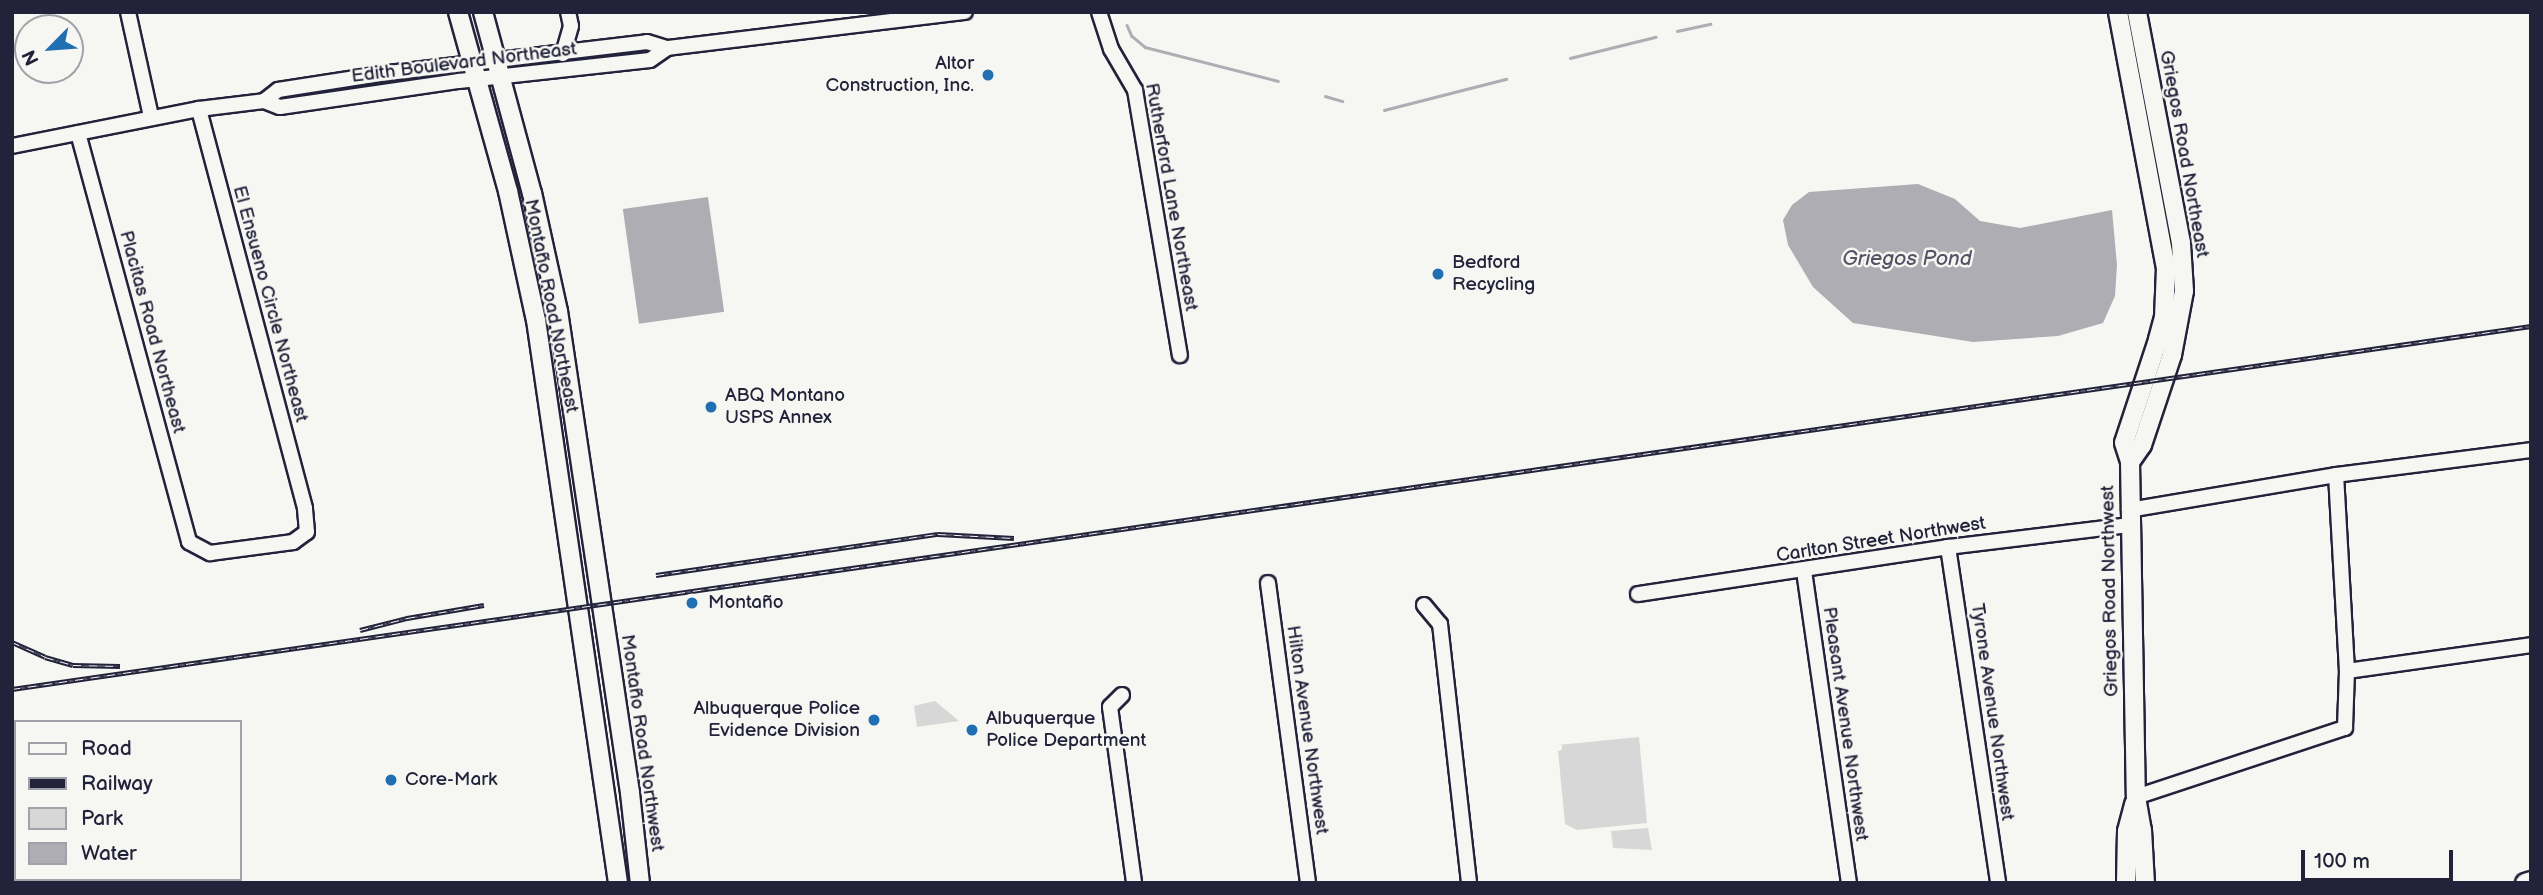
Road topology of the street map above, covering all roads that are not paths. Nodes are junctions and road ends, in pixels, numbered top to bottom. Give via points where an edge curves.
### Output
1 (128, 12) edge
2 (458, 12) edge
3 (482, 12) edge
4 (568, 12) edge
5 (965, 12) edge
6 (1099, 12) edge
7 (2119, 12) edge
8 (2137, 12) edge
9 (667, 48) junction
10 (563, 54) junction
11 (499, 70) junction
12 (475, 72) junction
13 (199, 109) junction
14 (151, 117) junction
15 (78, 133) junction
16 (12, 146) edge
17 (1181, 355) dead end
18 (2142, 388) joint
19 (2531, 450) edge
20 (2130, 462) junction
21 (2336, 475) junction
22 (2129, 517) junction
23 (189, 541) joint
24 (1948, 547) junction
25 (1804, 571) junction
26 (1268, 583) dead end
27 (1638, 594) dead end
28 (1424, 605) dead end
29 (603, 609) joint
30 (2531, 645) edge
31 (2347, 671) junction
32 (1122, 695) dead end
33 (2136, 797) junction
34 (2531, 881) edge
35 (618, 883) edge
36 (640, 883) edge
37 (1134, 883) edge
38 (1308, 883) edge
39 (1469, 883) edge
40 (1849, 883) edge
41 (1998, 883) edge
42 (2126, 883) edge
43 (2146, 883) edge
44 (2525, 883) edge

1 - 14 street
2 - 12 main road, Montaño Road Northeast
3 - 11 main road, Montaño Road Northeast
4 - 10 street via 571,26
5 - 9 street, Edith Boulevard Northeast
6 - 17 street, Rutherford Lane Northeast via 1111,49 1135,90
7 - 18 main road, Griegos Road Northeast via 2166,268 2164,317
8 - 20 main road, Griegos Road Northeast via 2181,243 2184,291 2172,355 2142,444
9 - 10 street, Edith Boulevard Northeast via 647,42
9 - 11 street, Edith Boulevard Northeast via 650,60
10 - 11 street, Edith Boulevard Northeast
11 - 12 street, Edith Boulevard Northeast
11 - 29 main road, Montaño Road Northeast via 558,311
12 - 13 street, Edith Boulevard Northeast via 380,74 278,90 264,101
12 - 35 main road, Montaño Road Northeast via 536,320
13 - 14 street, Edith Boulevard Northeast
13 - 23 street, El Ensueno Circle Northeast via 305,508 307,532 293,542 210,553
14 - 15 street, Edith Boulevard Northeast
15 - 16 street, Edith Boulevard Northeast
15 - 23 street, Placitas Road Northeast
18 - 20 main road, Griegos Road Northwest via 2124,443
19 - 21 street, Carlton Street Northwest
20 - 22 main road, Griegos Road Northwest
21 - 22 street, Carlton Street Northwest
21 - 31 street
22 - 24 street, Carlton Street Northwest
22 - 33 main road, Griegos Road Northwest
24 - 25 street, Carlton Street Northwest
24 - 41 street, Tyrone Avenue Northwest
25 - 27 street, Carlton Street Northwest
25 - 40 street, Pleasant Avenue Northwest
26 - 38 street, Hilton Avenue Northwest
28 - 39 street via 1440,624
29 - 36 main road, Montaño Road Northwest
30 - 31 street
31 - 33 street via 2345,728
32 - 37 street via 1110,707
33 - 42 main road, Griegos Road Northwest via 2127,831
33 - 43 main road, Griegos Road Northwest
34 - 44 main road

